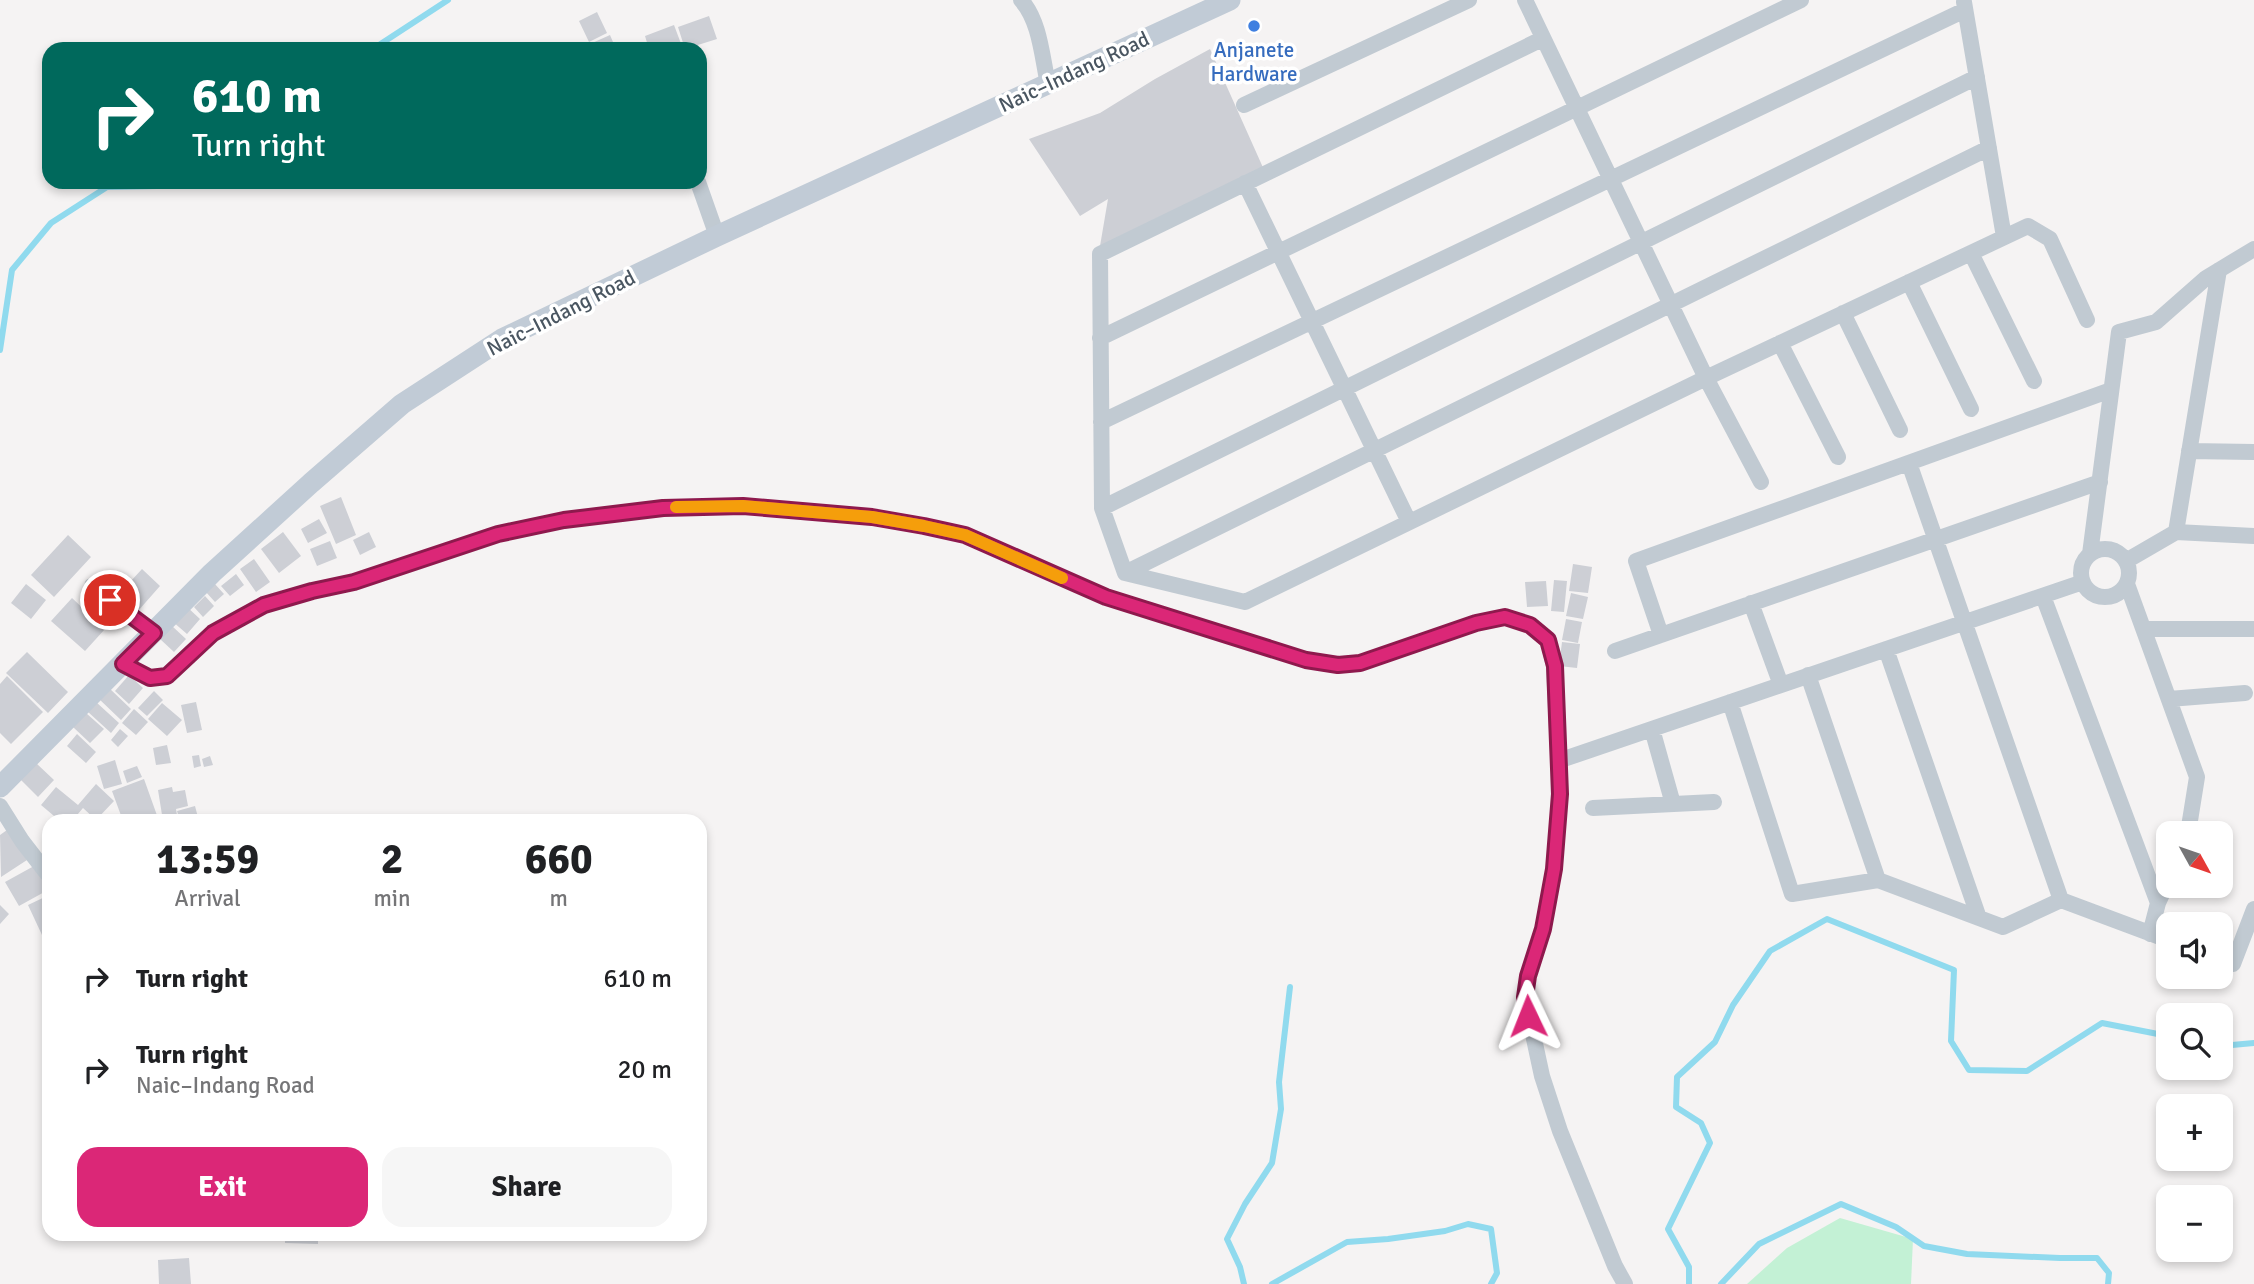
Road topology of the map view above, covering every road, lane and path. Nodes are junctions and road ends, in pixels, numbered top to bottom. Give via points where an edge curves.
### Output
1 (1021, 0) edge
2 (1230, 0) edge
3 (1469, 0) edge
4 (1525, 0) edge
5 (1801, 0) edge
6 (1965, 5) edge
7 (1542, 39) junction
8 (1977, 77) junction
9 (1048, 84) junction
10 (1244, 105) dead end
11 (1576, 108) junction
12 (1989, 148) junction
13 (1611, 179) junction
14 (1245, 183) junction
15 (700, 189) edge
16 (716, 236) junction
17 (2004, 237) junction
18 (1641, 243) junction
19 (2254, 249) edge
20 (1278, 252) junction
21 (1971, 253) junction
22 (2219, 270) junction
23 (1909, 282) junction
24 (1671, 305) junction
25 (1843, 313) junction
26 (2087, 320) dead end
27 (1312, 321) junction
28 (1100, 338) junction
29 (1780, 343) junction
30 (1706, 377) junction
31 (2034, 381) dead end
32 (1345, 388) junction
33 (2112, 390) junction
34 (1971, 409) dead end
35 (1101, 422) junction
36 (1900, 430) dead end
37 (1374, 450) junction
38 (2189, 452) junction
39 (2254, 452) edge
40 (1838, 457) dead end
41 (1909, 463) junction
42 (1761, 482) dead end
43 (2100, 482) junction
44 (1102, 508) junction
45 (1409, 522) junction
46 (2176, 532) junction
47 (2254, 536) edge
48 (1936, 539) junction
49 (2090, 554) junction
50 (2126, 561) junction
51 (1125, 573) junction
52 (2082, 582) junction
53 (89, 583) dead end
54 (2127, 584) junction
55 (2043, 596) junction
56 (1751, 603) junction
57 (1964, 622) junction
58 (2144, 629) junction
59 (2254, 629) edge
60 (154, 633) junction
61 (1661, 635) junction
62 (1886, 649) junction
63 (1615, 650) dead end
64 (123, 664) junction
65 (1808, 676) junction
66 (1781, 685) junction
67 (2245, 693) dead end
68 (2169, 699) junction
69 (1730, 702) junction
70 (1652, 729) junction
71 (1558, 761) junction
72 (0, 787) edge
73 (1714, 802) dead end
74 (1673, 804) junction
75 (0, 806) edge
76 (1593, 808) dead end
77 (2190, 821) edge
78 (42, 867) edge
79 (1878, 880) junction
80 (2160, 898) edge
81 (2061, 901) junction
82 (2158, 903) junction
83 (2254, 909) edge
84 (1979, 918) junction
85 (2150, 933) junction
86 (2156, 935) edge
87 (2233, 964) edge
88 (1625, 1284) edge

1 - 9 street via 1032,18
2 - 9 main road, Naic–Indang Road
3 - 10 street
4 - 7 street
5 - 11 street
6 - 8 street
6 - 13 street
7 - 11 street
7 - 14 street
8 - 12 street
8 - 18 street
9 - 16 main road, Naic–Indang Road
11 - 13 street
11 - 20 street
12 - 17 street
12 - 24 street
13 - 18 street
13 - 27 street
14 - 20 street
14 - 28 street via 1100,254
15 - 16 street
16 - 60 main road, Naic–Indang Road via 502,339 402,404 212,573
17 - 21 street
17 - 26 street via 2028,226 2050,239
18 - 24 street
18 - 32 street
19 - 22 street
20 - 27 street
20 - 28 street
21 - 23 street
21 - 31 street
22 - 33 street via 2156,322 2119,332
22 - 38 street
23 - 25 street
23 - 34 street
24 - 30 street
24 - 37 street
25 - 29 street
25 - 36 street
27 - 32 street
27 - 35 street
28 - 35 street
29 - 30 street
29 - 40 street
30 - 42 street
30 - 45 street
32 - 37 street
32 - 44 street
33 - 41 street
33 - 43 street
35 - 44 street
37 - 45 street
37 - 51 street
38 - 39 street
38 - 46 street
41 - 48 street
41 - 61 street via 1636,561
43 - 48 street
43 - 49 street
44 - 51 street
45 - 51 street via 1245,601
46 - 47 street
46 - 50 street
48 - 56 street
48 - 57 street
49 - 50 street via 2105,549 2121,554
49 - 52 street via 2082,567
50 - 54 street
52 - 54 street via 2092,594 2107,597 2115,596
52 - 55 street
53 - 60 lane
54 - 58 street
55 - 57 street
55 - 82 street
56 - 61 street
56 - 66 street
57 - 62 street
57 - 81 street
58 - 59 street
58 - 68 street
60 - 64 main road, Naic–Indang Road
61 - 63 street
62 - 65 street
62 - 84 street
64 - 71 street via 150,678 167,676 213,633 264,605 354,582 498,534 564,520 663,508 743,506 872,517 965,535 1106,597 1306,660 1338,665 1360,663 1476,623 1505,617 1518,621 1548,640 1555,666
64 - 72 main road, Naic–Indang Road
65 - 66 street
65 - 79 street
66 - 69 street
67 - 68 street
68 - 77 street via 2197,776
69 - 70 street
69 - 79 street via 1792,894
70 - 71 street
70 - 74 street
71 - 88 street via 1554,869 1525,997 1542,1076 1560,1131
73 - 74 street
74 - 76 street
75 - 78 street
79 - 84 street
80 - 82 street
81 - 84 street via 2003,927
81 - 85 street
82 - 85 street
83 - 87 street
85 - 86 street

